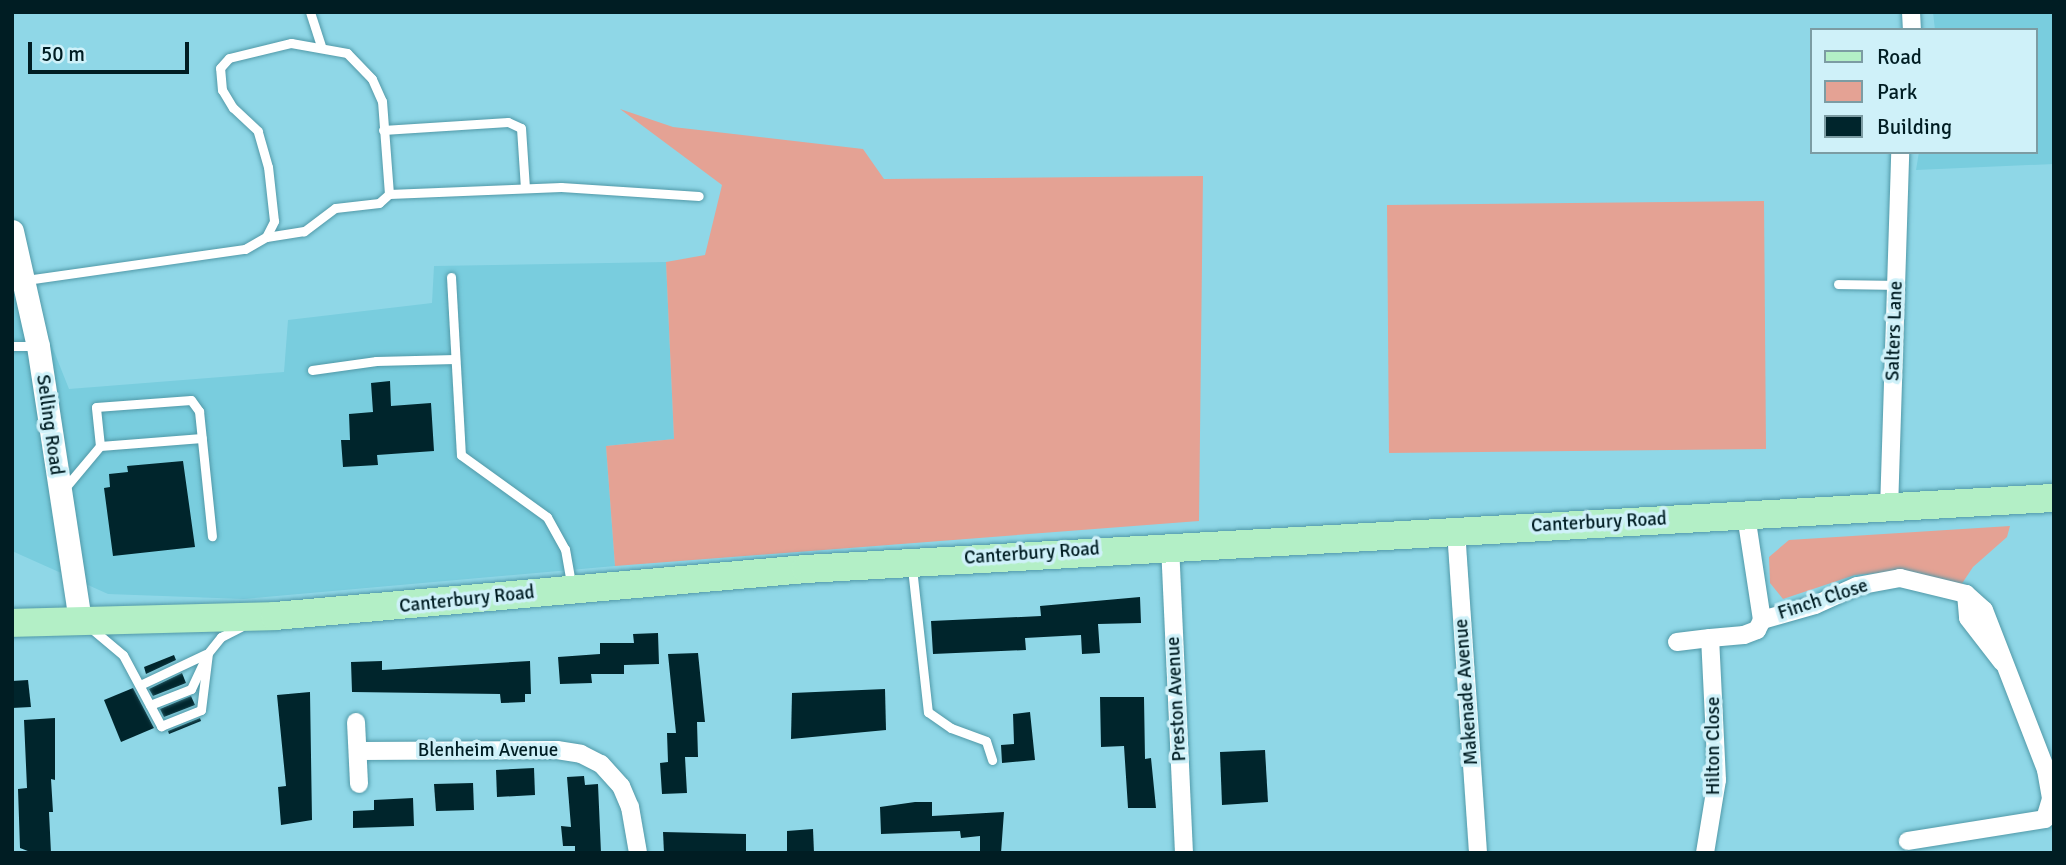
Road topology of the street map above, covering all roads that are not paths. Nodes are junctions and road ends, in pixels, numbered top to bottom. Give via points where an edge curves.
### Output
1 (310, 12) edge
2 (321, 45) junction
3 (383, 130) junction
4 (1900, 154) edge
5 (525, 188) junction
6 (389, 194) junction
7 (699, 196) dead end
8 (12, 231) edge
9 (266, 237) junction
10 (451, 277) dead end
11 (24, 280) junction
12 (1838, 284) dead end
13 (1896, 285) junction
14 (12, 346) edge
15 (38, 346) junction
16 (454, 359) junction
17 (312, 370) dead end
18 (202, 438) junction
19 (100, 446) junction
20 (58, 495) junction
21 (2054, 498) edge
22 (1889, 510) junction
23 (1746, 516) junction
24 (1456, 530) junction
25 (212, 536) dead end
26 (1170, 545) junction
27 (911, 562) junction
28 (573, 589) junction
29 (275, 616) junction
30 (80, 620) junction
31 (1762, 620) junction
32 (12, 623) edge
33 (1710, 638) junction
34 (1677, 642) dead end
35 (208, 653) junction
36 (140, 685) junction
37 (150, 705) junction
38 (356, 722) dead end
39 (358, 751) junction
40 (992, 760) dead end
41 (359, 784) dead end
42 (1908, 841) dead end
43 (1934, 846) edge
44 (638, 853) edge
45 (1184, 853) edge
46 (1478, 853) edge
47 (1705, 853) edge

1 - 2 lane
2 - 3 lane via 346,53 372,79 382,102
2 - 9 lane via 291,43 229,58 220,68 222,90 233,108 258,131 268,167 275,221
3 - 5 lane via 508,122 521,128
3 - 6 lane
4 - 13 street, Salters Lane
5 - 6 lane
5 - 7 lane
6 - 9 lane via 379,203 335,208 304,231
8 - 11 street, Selling Road
9 - 11 lane via 245,248
10 - 16 lane
11 - 15 street, Selling Road
12 - 13 lane
13 - 22 street, Salters Lane
14 - 15 lane
15 - 20 street, Selling Road
16 - 17 lane via 376,361
16 - 28 lane via 461,455 547,517 565,549
18 - 19 lane
18 - 19 lane via 199,411 191,400 96,407
18 - 25 lane
19 - 20 lane
20 - 30 street, Selling Road
21 - 22 main road, Canterbury Road
22 - 23 main road, Canterbury Road
23 - 24 main road, Canterbury Road
23 - 31 street
24 - 26 main road, Canterbury Road
24 - 46 street, Makenade Avenue
26 - 27 main road, Canterbury Road
26 - 45 street, Preston Avenue
27 - 28 main road, Canterbury Road
27 - 40 lane via 928,712 951,728 986,741
28 - 29 main road, Canterbury Road
29 - 30 main road, Canterbury Road
29 - 35 lane via 230,631
30 - 32 main road, Canterbury Road
30 - 36 lane via 120,651
31 - 33 street via 1757,630 1744,635
31 - 43 street, Finch Close via 1815,605 1857,586 1900,578 1966,594 1968,618 2003,663 2024,716 2034,772 2051,799 2045,820
33 - 34 street
33 - 47 street, Hilton Close via 1717,780
35 - 36 lane
35 - 37 lane via 191,689
35 - 37 lane via 201,710 161,726
36 - 37 lane
38 - 39 street
39 - 41 street
39 - 44 street, Blenheim Avenue via 557,750 581,754 601,764 621,786
42 - 43 street, Finch Close

